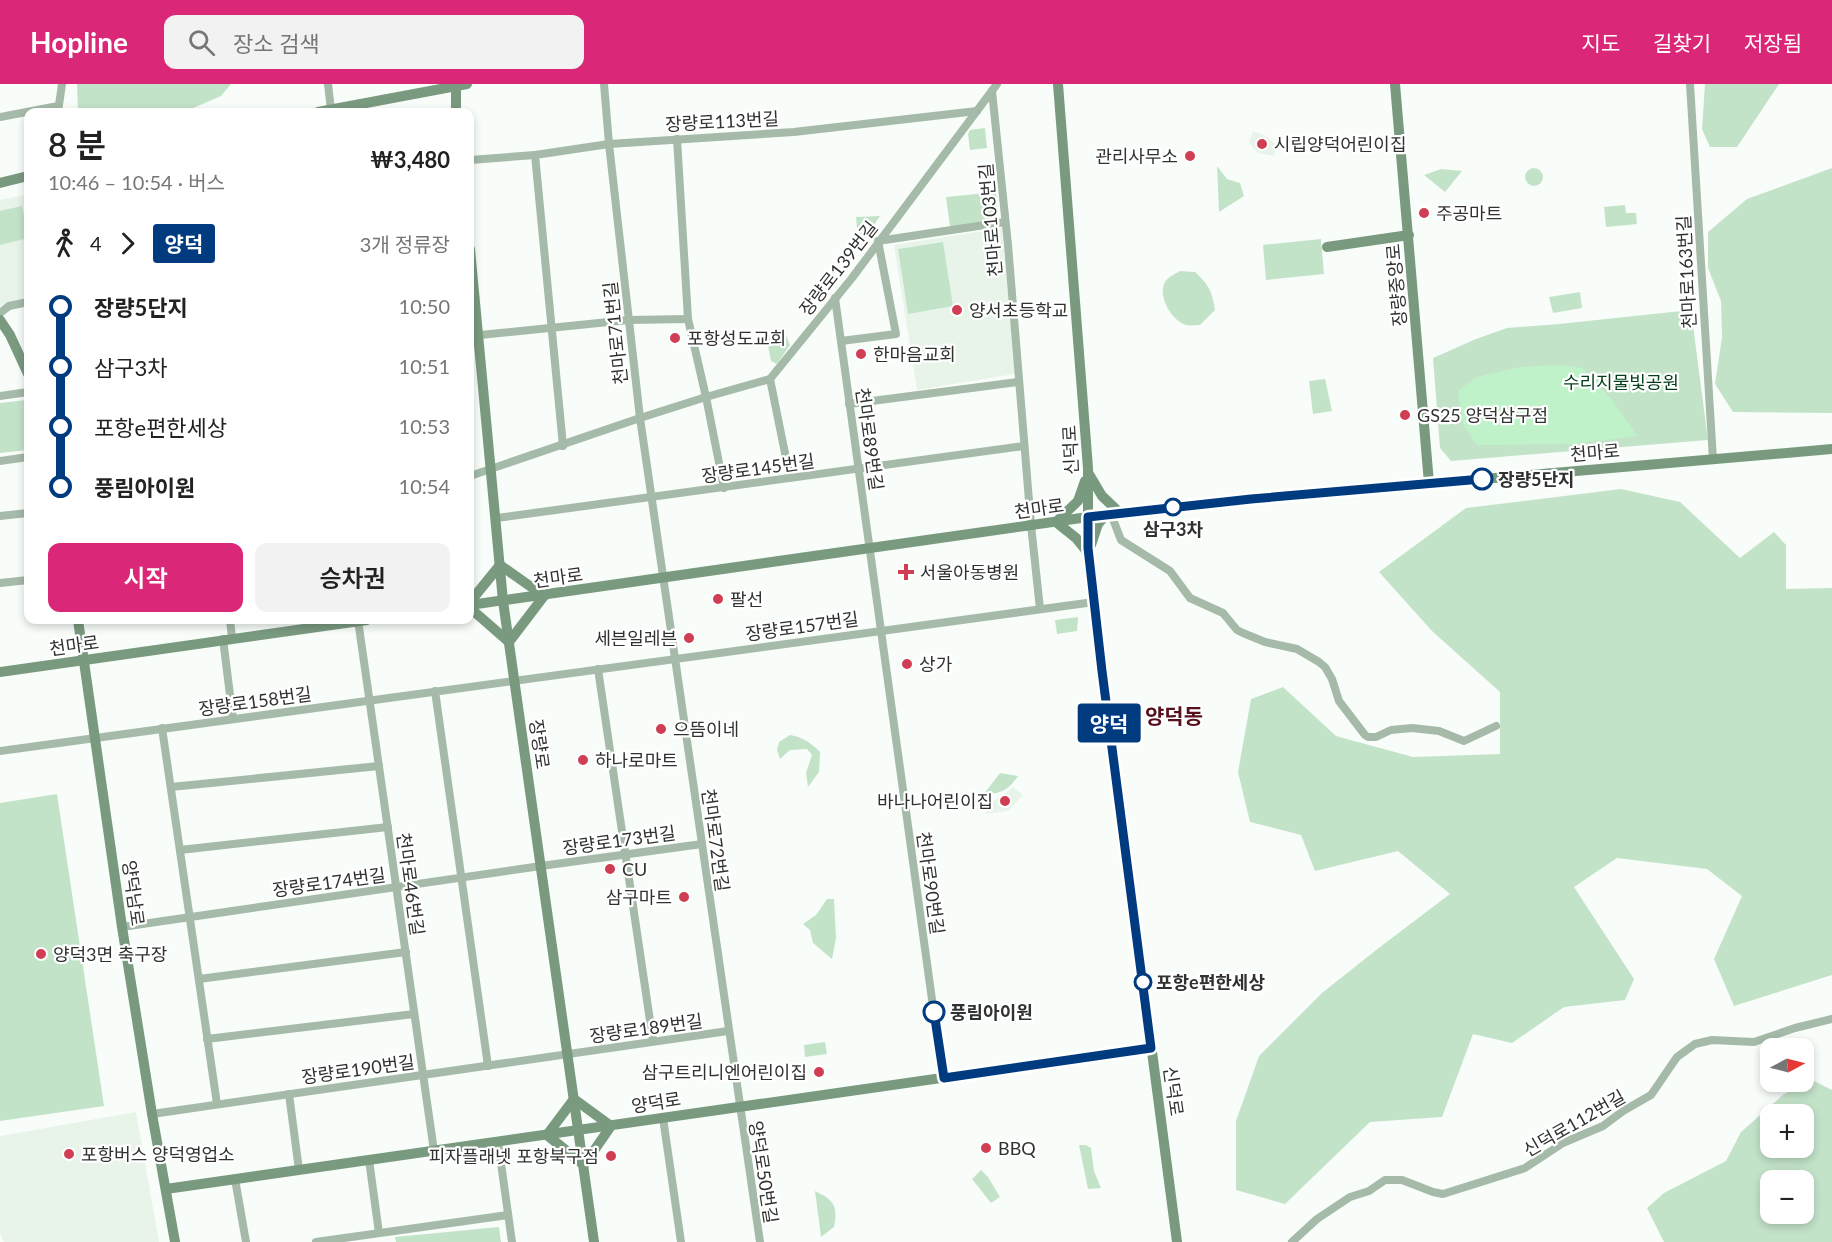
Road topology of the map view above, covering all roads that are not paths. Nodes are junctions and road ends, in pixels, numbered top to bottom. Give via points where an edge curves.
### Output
1 (62, 84) edge
2 (328, 84) edge
3 (460, 84) edge
4 (604, 84) edge
5 (1058, 84) edge
6 (1395, 84) edge
7 (1690, 84) edge
8 (994, 87) edge
9 (58, 108) edge
10 (331, 108) edge
11 (342, 108) edge
12 (457, 108) edge
13 (977, 111) junction
14 (24, 114) edge
15 (0, 117) edge
16 (677, 139) junction
17 (609, 144) junction
18 (535, 155) junction
19 (474, 160) edge
20 (24, 177) edge
21 (0, 183) edge
22 (1005, 222) junction
23 (1408, 235) junction
24 (878, 241) junction
25 (1327, 247) dead end
26 (835, 298) junction
27 (24, 303) edge
28 (0, 313) edge
29 (688, 319) junction
30 (0, 320) edge
31 (628, 320) junction
32 (552, 327) junction
33 (5, 335) edge
34 (474, 336) edge
35 (841, 340) junction
36 (24, 367) edge
37 (770, 379) junction
38 (1018, 382) junction
39 (24, 393) edge
40 (0, 396) edge
41 (706, 397) junction
42 (849, 404) junction
43 (640, 418) junction
44 (563, 446) junction
45 (1024, 446) junction
46 (1832, 449) edge
47 (24, 458) edge
48 (1713, 459) junction
49 (0, 461) edge
50 (492, 469) junction
51 (859, 469) junction
52 (1088, 472) junction
53 (474, 475) edge
54 (790, 478) junction
55 (1429, 483) junction
56 (724, 488) junction
57 (652, 498) junction
58 (24, 513) edge
59 (1113, 514) junction
60 (0, 516) edge
61 (1088, 517) junction
62 (497, 518) junction
63 (1056, 522) junction
64 (1031, 525) junction
65 (870, 549) junction
66 (1089, 554) junction
67 (500, 565) junction
68 (664, 579) junction
69 (24, 581) edge
70 (0, 584) edge
71 (544, 596) junction
72 (474, 600) edge
73 (503, 601) junction
74 (1094, 602) junction
75 (474, 605) edge
76 (474, 609) edge
77 (1040, 609) junction
78 (79, 624) edge
79 (229, 624) edge
80 (333, 624) edge
81 (361, 624) edge
82 (881, 631) junction
83 (227, 639) junction
84 (509, 642) junction
85 (675, 658) junction
86 (85, 660) junction
87 (598, 669) junction
88 (0, 672) edge
89 (514, 680) junction
90 (435, 691) junction
91 (369, 700) junction
92 (233, 719) junction
93 (1496, 726) dead end
94 (162, 728) junction
95 (96, 738) junction
96 (0, 751) edge
97 (379, 766) junction
98 (171, 787) junction
99 (388, 827) junction
100 (702, 844) junction
101 (180, 850) junction
102 (626, 855) junction
103 (541, 866) junction
104 (461, 878) junction
105 (396, 887) junction
106 (190, 918) junction
107 (122, 927) junction
108 (406, 952) junction
109 (198, 979) junction
110 (414, 1014) junction
111 (1832, 1019) edge
112 (728, 1031) junction
113 (207, 1039) junction
114 (653, 1041) junction
115 (1151, 1048) junction
116 (568, 1054) junction
117 (488, 1066) junction
118 (423, 1075) junction
119 (944, 1078) junction
120 (289, 1094) junction
121 (574, 1099) junction
122 (217, 1104) junction
123 (739, 1106) junction
124 (152, 1114) junction
125 (663, 1118) junction
126 (611, 1126) junction
127 (579, 1130) junction
128 (547, 1135) junction
129 (498, 1142) junction
130 (434, 1151) junction
131 (369, 1160) junction
132 (584, 1165) junction
133 (299, 1170) junction
134 (235, 1179) junction
135 (165, 1189) junction
136 (508, 1215) junction
137 (379, 1233) junction
138 (175, 1242) edge
139 (246, 1242) edge
140 (316, 1242) edge
141 (512, 1242) edge
142 (594, 1242) edge
143 (681, 1242) edge
144 (760, 1242) edge
145 (1177, 1242) edge
146 (1292, 1242) edge

1 - 9 street
2 - 10 street
3 - 11 street
3 - 12 street
4 - 17 street, 천마로71번길
5 - 52 street, 신덕로
6 - 23 street, 장량중앙로
7 - 48 street, 천마로163번길
8 - 13 street, 장량로139번길
8 - 22 street, 천마로103번길
13 - 16 street, 장량로113번길 via 794,132
13 - 24 street, 장량로139번길
14 - 15 street
16 - 17 street, 장량로113번길
16 - 29 street
17 - 18 street, 장량로113번길
17 - 31 street, 천마로71번길
18 - 19 street, 장량로113번길
18 - 32 street
20 - 21 street
22 - 24 street
22 - 38 street, 천마로103번길
23 - 25 street
23 - 55 street, 장량중앙로
24 - 26 street, 장량로139번길
24 - 35 street via 896,334
26 - 35 street, 천마로89번길
26 - 37 street, 장량로139번길
27 - 28 street
29 - 31 street
29 - 41 street
30 - 33 street
31 - 32 street
31 - 43 street, 천마로71번길
32 - 34 street
32 - 44 street
33 - 36 street
34 - 50 street, 장량로
35 - 42 street, 천마로89번길
37 - 41 street
37 - 54 street
38 - 42 street
38 - 45 street, 천마로103번길
39 - 40 street
41 - 43 street
41 - 56 street
42 - 51 street, 천마로89번길
43 - 44 street
43 - 57 street, 천마로71번길
44 - 50 street
45 - 51 street, 장량로145번길
45 - 64 street, 천마로103번길
46 - 48 street, 천마로
47 - 49 street
48 - 55 street, 천마로
50 - 53 street
50 - 62 street, 장량로
51 - 54 street, 장량로145번길
51 - 65 street, 천마로89번길
52 - 59 street
52 - 61 street, 신덕로
52 - 63 street via 1078,501
54 - 56 street, 장량로145번길
55 - 59 street, 천마로
56 - 57 street, 장량로145번길
57 - 62 street, 장량로145번길
57 - 68 street, 천마로71번길
58 - 60 street
59 - 61 street, 천마로
59 - 66 street via 1098,524
59 - 93 street via 1121,540 1170,571 1190,598 1223,613 1243,633 1297,649 1319,662 1329,673 1339,701 1368,737 1412,728 1439,731 1464,741
61 - 63 street, 천마로
61 - 66 street, 신덕로
62 - 67 street, 장량로
63 - 64 street, 천마로
63 - 66 street
64 - 65 street, 천마로
64 - 77 street, 천마로103번길
65 - 68 street, 천마로
65 - 82 street, 천마로90번길
66 - 74 street, 신덕로
67 - 71 street
67 - 72 street
67 - 73 street, 장량로
68 - 71 street, 천마로
68 - 85 street, 천마로72번길
69 - 70 street
71 - 73 street, 천마로
71 - 84 street
73 - 75 street, 천마로
73 - 84 street, 장량로
74 - 77 street, 장량로157번길
74 - 115 street, 신덕로
76 - 84 street
77 - 82 street, 장량로157번길
78 - 86 street, 양덕남로
79 - 83 street
80 - 83 street, 천마로
81 - 91 street, 천마로46번길
82 - 85 street, 장량로157번길
82 - 119 street, 천마로90번길
83 - 86 street, 천마로
83 - 92 street
84 - 89 street, 장량로
85 - 87 street, 장량로157번길
85 - 100 street, 천마로72번길
86 - 88 street, 천마로
86 - 95 street, 양덕남로
87 - 89 street, 장량로157번길
87 - 102 street
89 - 90 street, 장량로158번길
89 - 103 street, 장량로
90 - 91 street, 장량로158번길
90 - 104 street
91 - 92 street, 장량로158번길
91 - 97 street, 천마로46번길
92 - 94 street, 장량로158번길
94 - 95 street, 장량로158번길
94 - 98 street
95 - 96 street, 장량로158번길
95 - 107 street, 양덕남로
97 - 98 street
97 - 99 street, 천마로46번길
98 - 101 street
99 - 101 street
99 - 105 street, 천마로46번길
100 - 102 street, 장량로173번길
100 - 112 street, 천마로72번길
101 - 106 street
102 - 103 street, 장량로173번길
102 - 114 street
103 - 104 street, 장량로174번길
103 - 116 street, 장량로
104 - 105 street, 장량로174번길
104 - 117 street
105 - 106 street, 장량로174번길
105 - 108 street, 천마로46번길
106 - 107 street, 장량로174번길
106 - 109 street
107 - 124 street, 양덕남로
108 - 109 street
108 - 110 street, 천마로46번길
109 - 113 street
110 - 113 street
110 - 118 street, 천마로46번길
111 - 146 street, 신덕로112번길 via 1754,1042 1712,1040 1695,1044 1677,1057 1646,1099 1603,1126 1555,1147 1529,1166 1443,1194 1402,1180 1385,1180 1317,1219
112 - 114 street, 장량로189번길
112 - 123 street, 천마로72번길
113 - 122 street
114 - 116 street, 장량로189번길
115 - 119 street, 양덕로
115 - 145 street, 신덕로
116 - 117 street, 장량로190번길
116 - 121 street, 장량로
117 - 118 street, 장량로190번길
118 - 120 street, 장량로190번길
118 - 130 street, 천마로46번길
119 - 123 street, 양덕로
120 - 122 street, 장량로190번길
120 - 133 street
121 - 126 street
121 - 127 street, 장량로
121 - 128 street
122 - 124 street, 장량로190번길
123 - 125 street, 양덕로
123 - 144 street, 양덕로50번길
124 - 135 street, 양덕남로
125 - 126 street, 양덕로
125 - 143 street
126 - 127 street, 양덕로
126 - 132 street
127 - 128 street, 양덕로
127 - 132 street, 장량로
128 - 129 street, 양덕로
128 - 132 street
129 - 130 street, 양덕로
129 - 136 street
130 - 131 street, 양덕로
131 - 133 street, 양덕로
131 - 137 street
132 - 142 street, 장량로
133 - 134 street, 양덕로
134 - 135 street, 양덕로
134 - 139 street
135 - 138 street, 양덕남로
136 - 137 street
136 - 141 street
137 - 140 street

